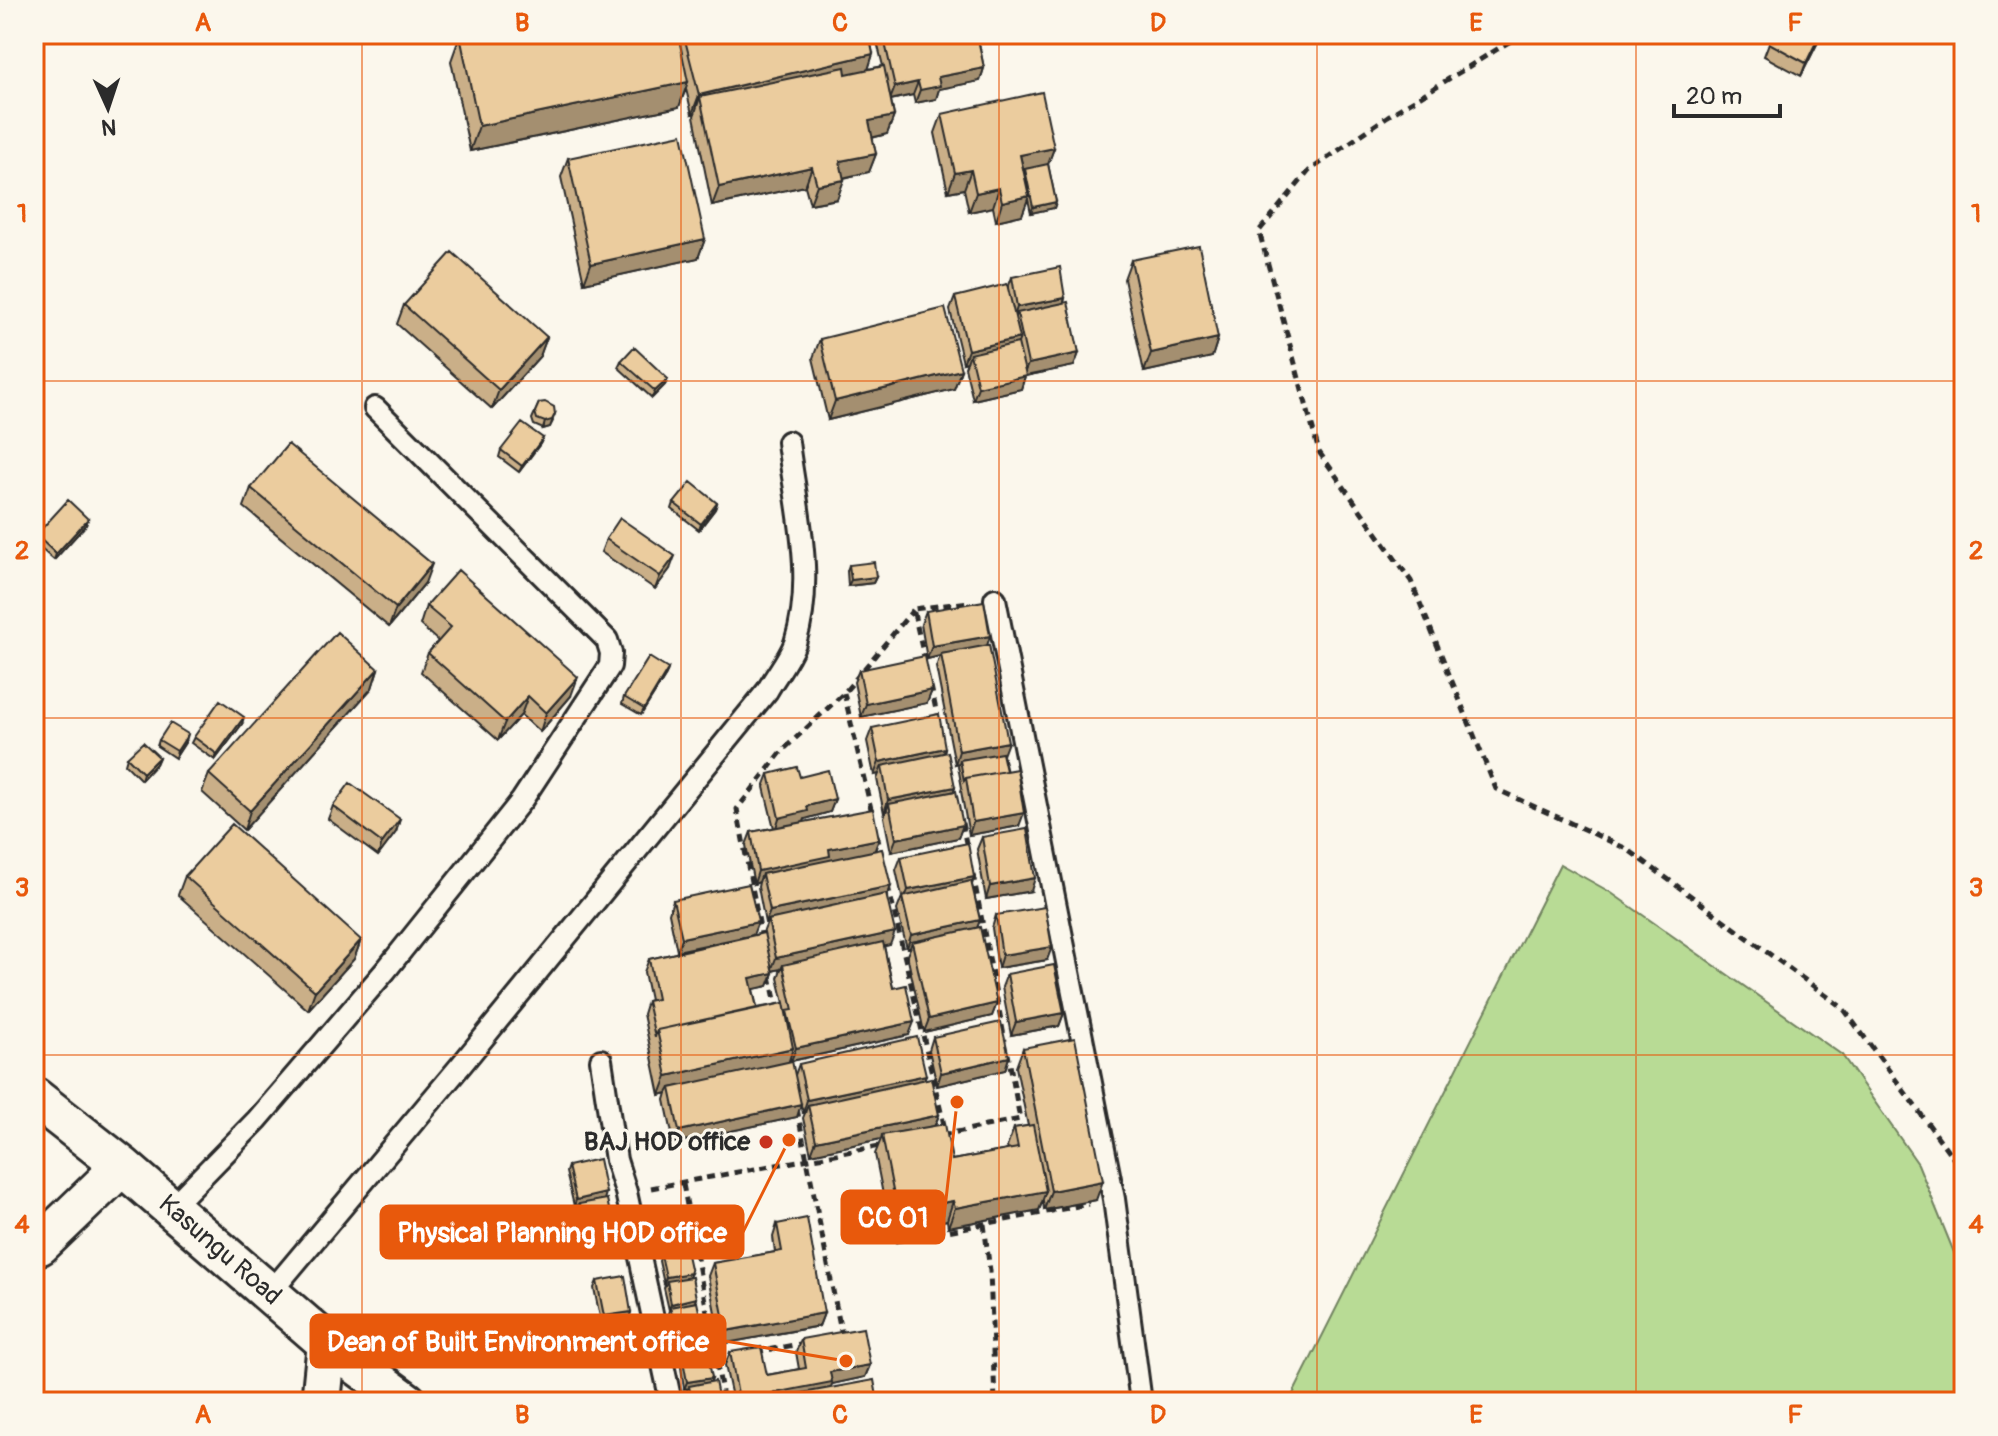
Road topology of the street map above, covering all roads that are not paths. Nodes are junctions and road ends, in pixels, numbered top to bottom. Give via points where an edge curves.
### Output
1 (375, 408) dead end
2 (788, 442) dead end
3 (995, 599) road end
4 (601, 1060) dead end
5 (34, 1097) edge
6 (122, 1166) junction
7 (171, 1208) junction
8 (34, 1244) edge
9 (270, 1293) junction
10 (327, 1343) junction
11 (321, 1402) edge
12 (407, 1402) edge
13 (671, 1402) edge
14 (1141, 1402) edge

1 - 7 lane via 607,640 610,666 522,800 396,958 257,1120
2 - 9 lane via 804,605 794,645 767,691
3 - 14 lane via 1114,1199
4 - 13 lane via 616,1160
5 - 6 street, Kasungu Road
6 - 7 street, Kasungu Road
6 - 8 street via 40,1245
7 - 9 street, Kasungu Road
9 - 10 street, Kasungu Road
10 - 11 street
10 - 12 street, Kasungu Road

